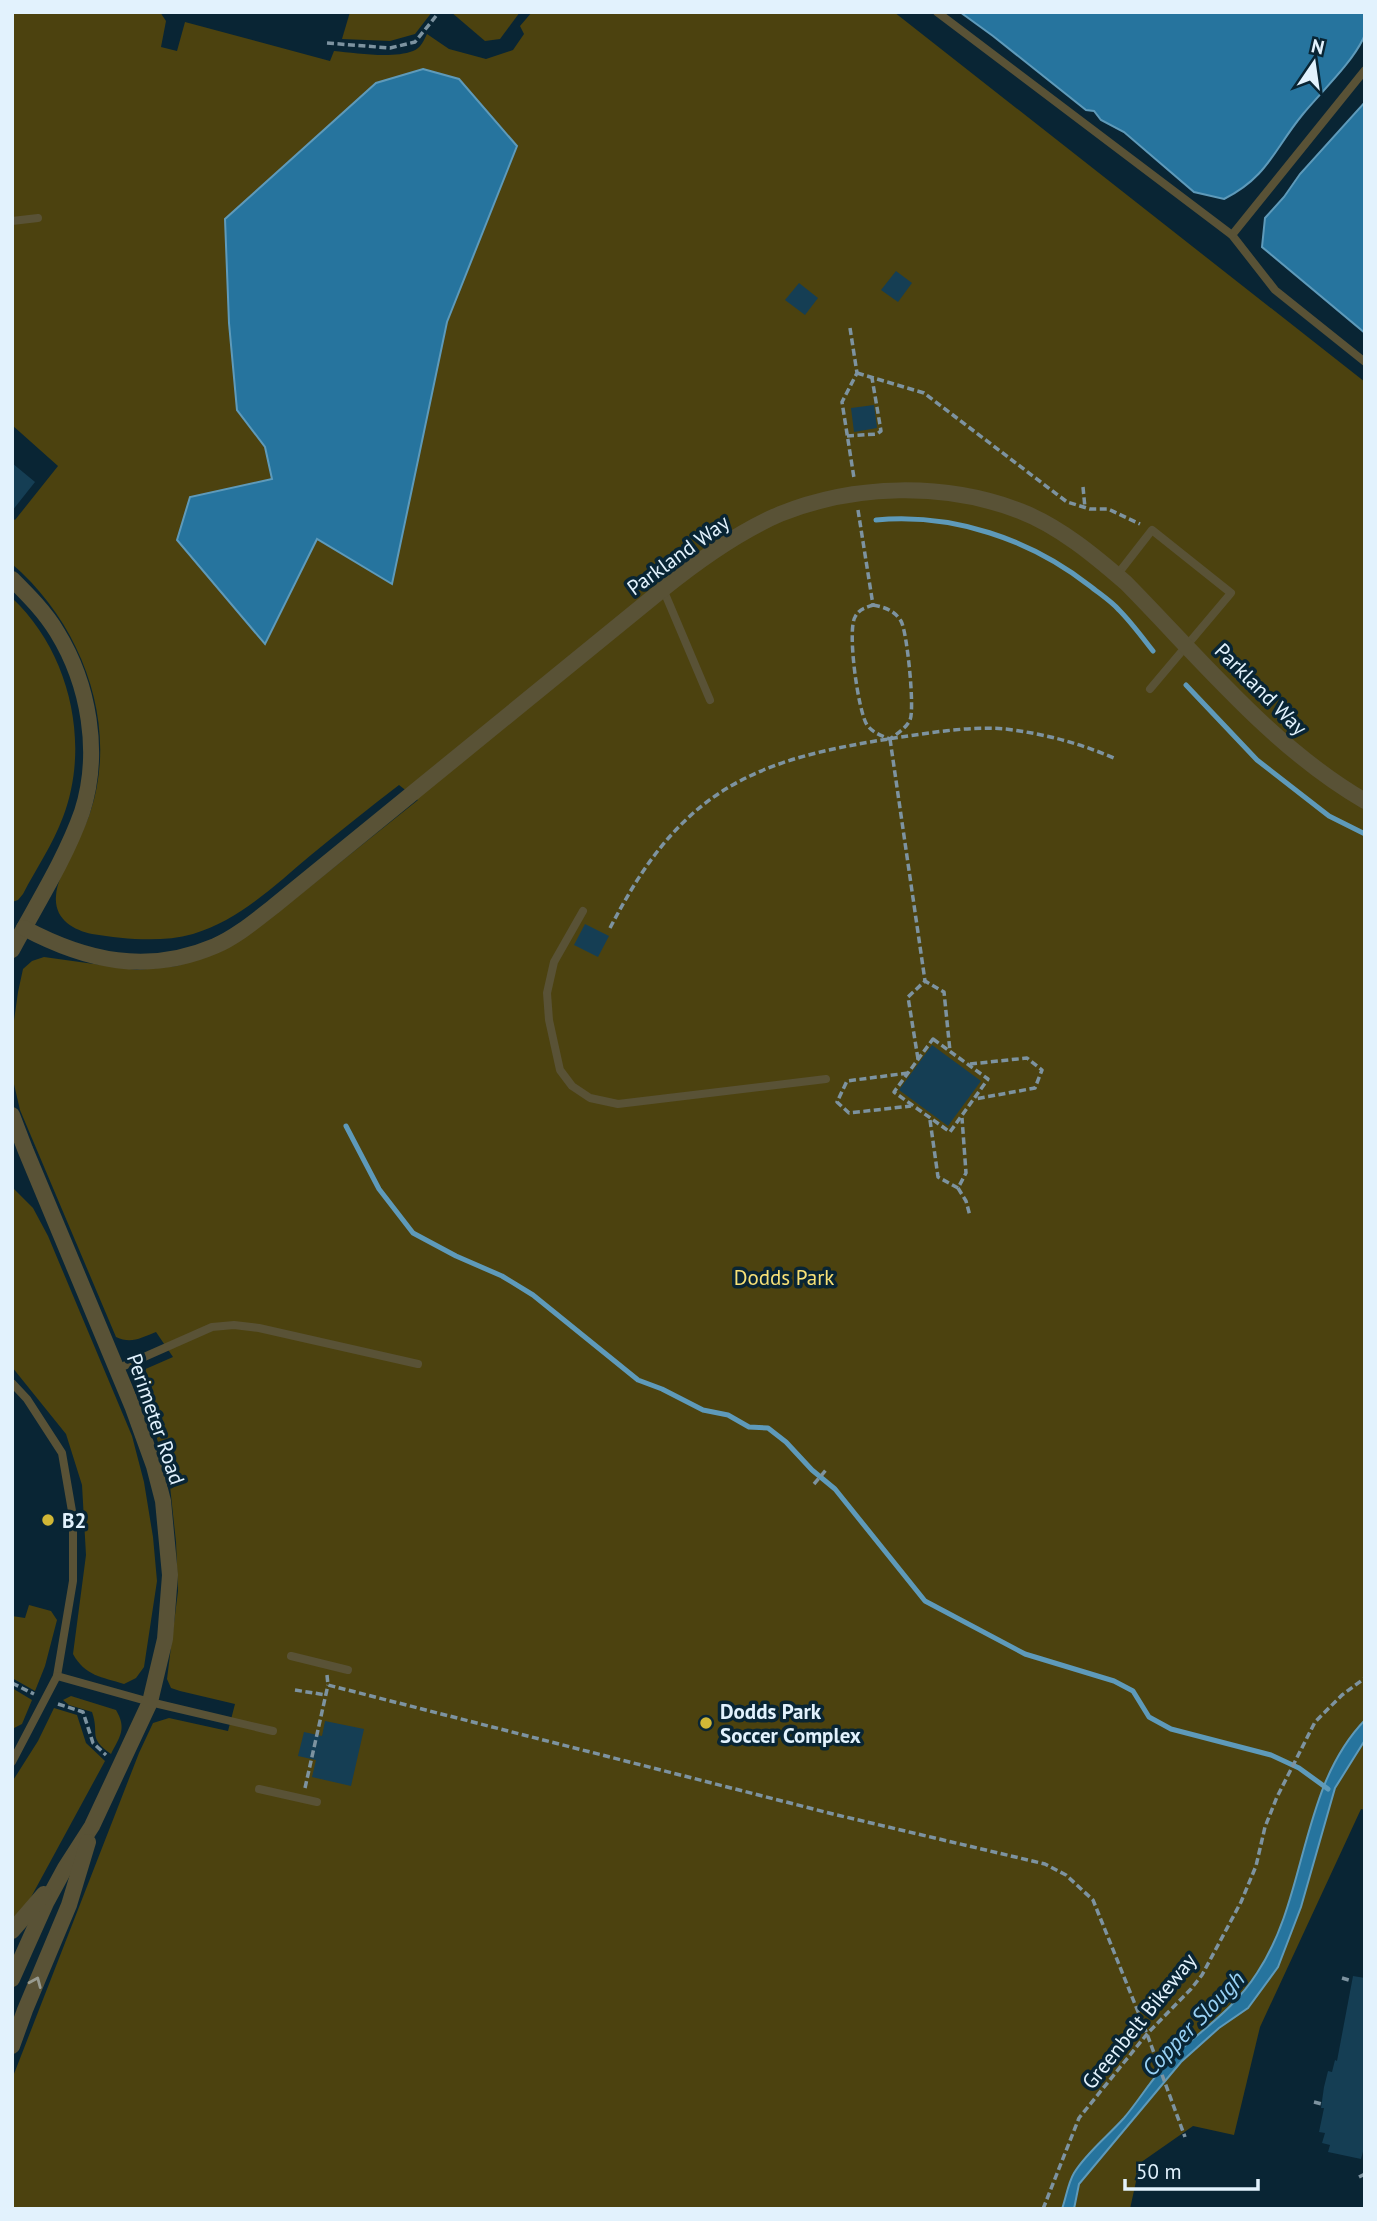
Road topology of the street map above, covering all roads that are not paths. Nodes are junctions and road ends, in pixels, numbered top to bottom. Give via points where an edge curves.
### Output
1 (937, 12) edge
2 (1365, 70) edge
3 (38, 218) dead end
4 (12, 221) edge
5 (1231, 234) junction
6 (1365, 362) edge
7 (1117, 575) junction
8 (12, 579) edge
9 (663, 589) junction
10 (1188, 646) junction
11 (1150, 689) dead end
12 (710, 700) dead end
13 (1365, 801) edge
14 (583, 911) dead end
15 (24, 928) junction
16 (12, 950) edge
17 (826, 1079) dead end
18 (12, 1115) edge
19 (18, 1151) edge
20 (418, 1364) dead end
21 (117, 1369) junction
22 (12, 1383) edge
23 (291, 1656) dead end
24 (348, 1670) dead end
25 (57, 1676) junction
26 (150, 1702) junction
27 (273, 1731) dead end
28 (12, 1762) edge
29 (258, 1789) dead end
30 (317, 1802) dead end
31 (92, 1826) junction
32 (65, 1868) junction
33 (12, 1931) edge
34 (12, 1979) edge
35 (18, 2008) edge
36 (12, 2046) edge

1 - 5 lane
2 - 5 lane
3 - 4 lane
5 - 6 lane via 1276,290
7 - 9 street, Parkland Way via 1076,543 1021,511 956,495 899,491 838,497 778,515 721,546
7 - 10 street, Parkland Way
7 - 10 lane via 1152,530 1231,593
8 - 15 street via 41,609 71,656 91,742 82,810
9 - 12 lane
9 - 15 street, Parkland Way via 273,907 216,945 157,961 103,959 85,956
10 - 11 lane
10 - 13 street, Parkland Way via 1273,734
14 - 17 lane via 554,962 547,993 561,1070 572,1086 590,1098 618,1104
15 - 16 street
18 - 19 street, Perimeter Road
19 - 21 street, Perimeter Road
20 - 21 lane via 234,1325 212,1327
21 - 26 street, Perimeter Road via 154,1466 168,1540 169,1607
22 - 25 lane via 62,1454 73,1517 73,1581
23 - 24 lane
25 - 26 lane
25 - 28 lane
26 - 27 lane
26 - 31 street, Perimeter Road
29 - 30 lane
31 - 32 street, Perimeter Road
35 -> 31 street, Perimeter Road via 69,1905
32 - 33 street
32 - 34 street, Perimeter Road
35 - 36 street, Perimeter Road

